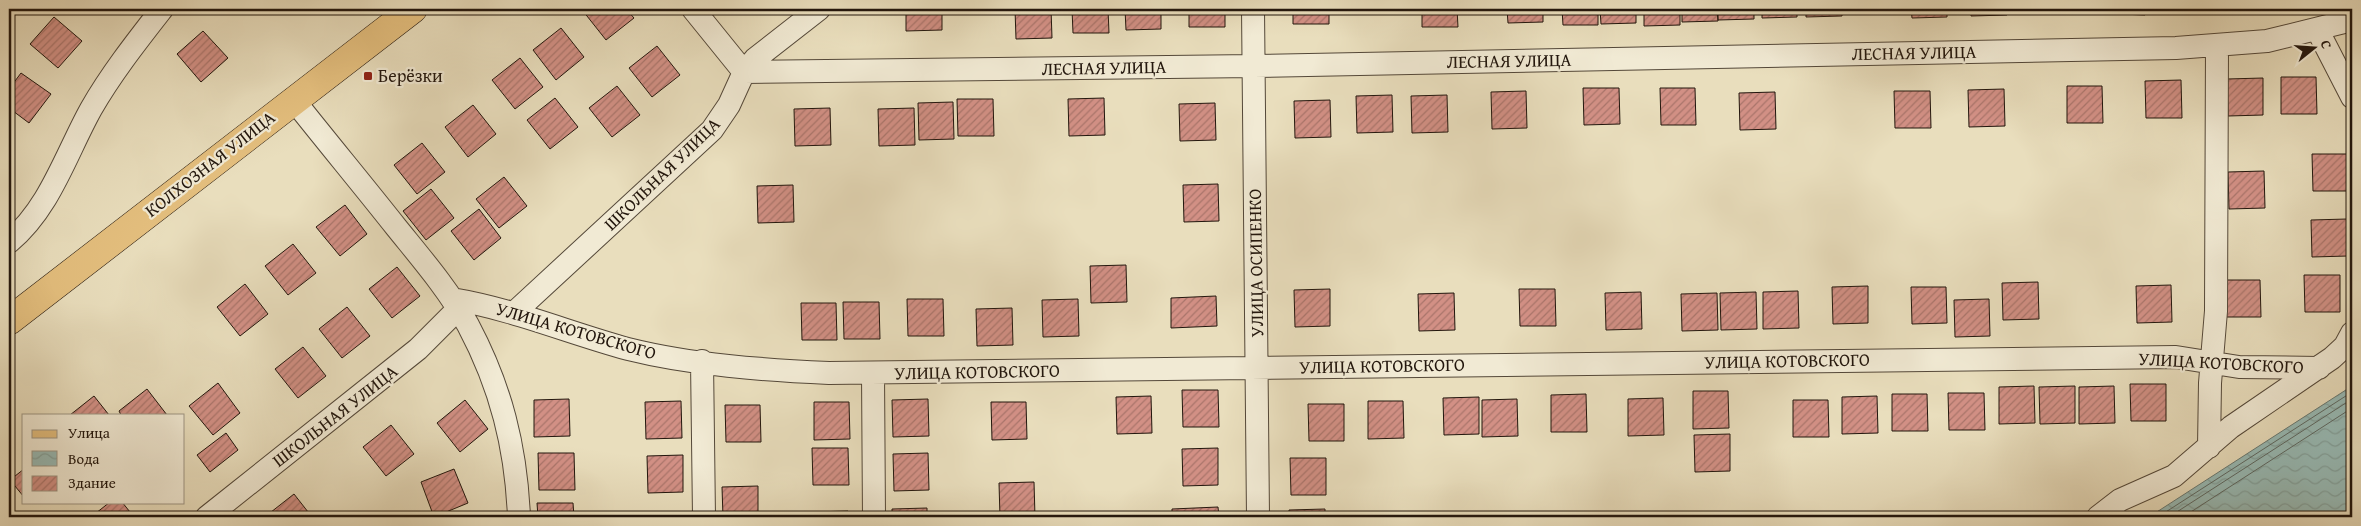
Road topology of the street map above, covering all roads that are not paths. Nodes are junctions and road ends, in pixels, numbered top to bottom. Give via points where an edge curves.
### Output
1 (162, 9) edge
2 (413, 9) edge
3 (693, 9) edge
4 (819, 9) edge
5 (1253, 9) edge
6 (2352, 20) edge
7 (2317, 30) junction
8 (2217, 46) junction
9 (1254, 66) junction
10 (744, 72) junction
11 (2352, 97) edge
12 (293, 100) junction
13 (9, 242) edge
14 (455, 304) junction
15 (514, 313) junction
16 (9, 321) edge
17 (2352, 333) edge
18 (702, 361) junction
19 (2212, 363) junction
20 (1257, 367) junction
21 (2319, 368) junction
22 (873, 374) junction
23 (2209, 447) junction
24 (207, 517) edge
25 (519, 517) edge
26 (704, 517) edge
27 (874, 517) edge
28 (1258, 517) edge
29 (2098, 517) edge

1 - 13 street via 92,107 48,195
2 - 12 main road, КОЛХОЗНАЯ УЛИЦА
3 - 10 street
4 - 10 street, ШКОЛЬНАЯ УЛИЦА via 755,59
5 - 9 street, УЛИЦА ОСИПЕНКО
6 - 7 street, ЛЕСНАЯ УЛИЦА
7 - 8 street, ЛЕСНАЯ УЛИЦА via 2267,41
7 - 11 street
8 - 9 street, ЛЕСНАЯ УЛИЦА
8 - 19 street via 2216,311
9 - 10 street, ЛЕСНАЯ УЛИЦА
9 - 20 street, УЛИЦА ОСИПЕНКО
10 - 15 street, ШКОЛЬНАЯ УЛИЦА via 729,105 712,130
12 - 14 street
12 - 16 main road, КОЛХОЗНАЯ УЛИЦА
14 - 15 street, УЛИЦА КОТОВСКОГО
14 - 24 street, ШКОЛЬНАЯ УЛИЦА via 412,354
14 - 25 street via 482,355 509,431 515,459
15 - 18 street, УЛИЦА КОТОВСКОГО via 630,349
17 - 21 street via 2345,346
18 - 22 street, УЛИЦА КОТОВСКОГО via 797,372
18 - 26 street
19 - 20 street, УЛИЦА КОТОВСКОГО via 2176,357
19 - 21 street, УЛИЦА КОТОВСКОГО via 2239,367
19 - 23 street
20 - 22 street, УЛИЦА КОТОВСКОГО
20 - 28 street, УЛИЦА ОСИПЕНКО
21 - 23 street via 2252,412
22 - 27 street
23 - 29 street via 2174,476 2120,500

